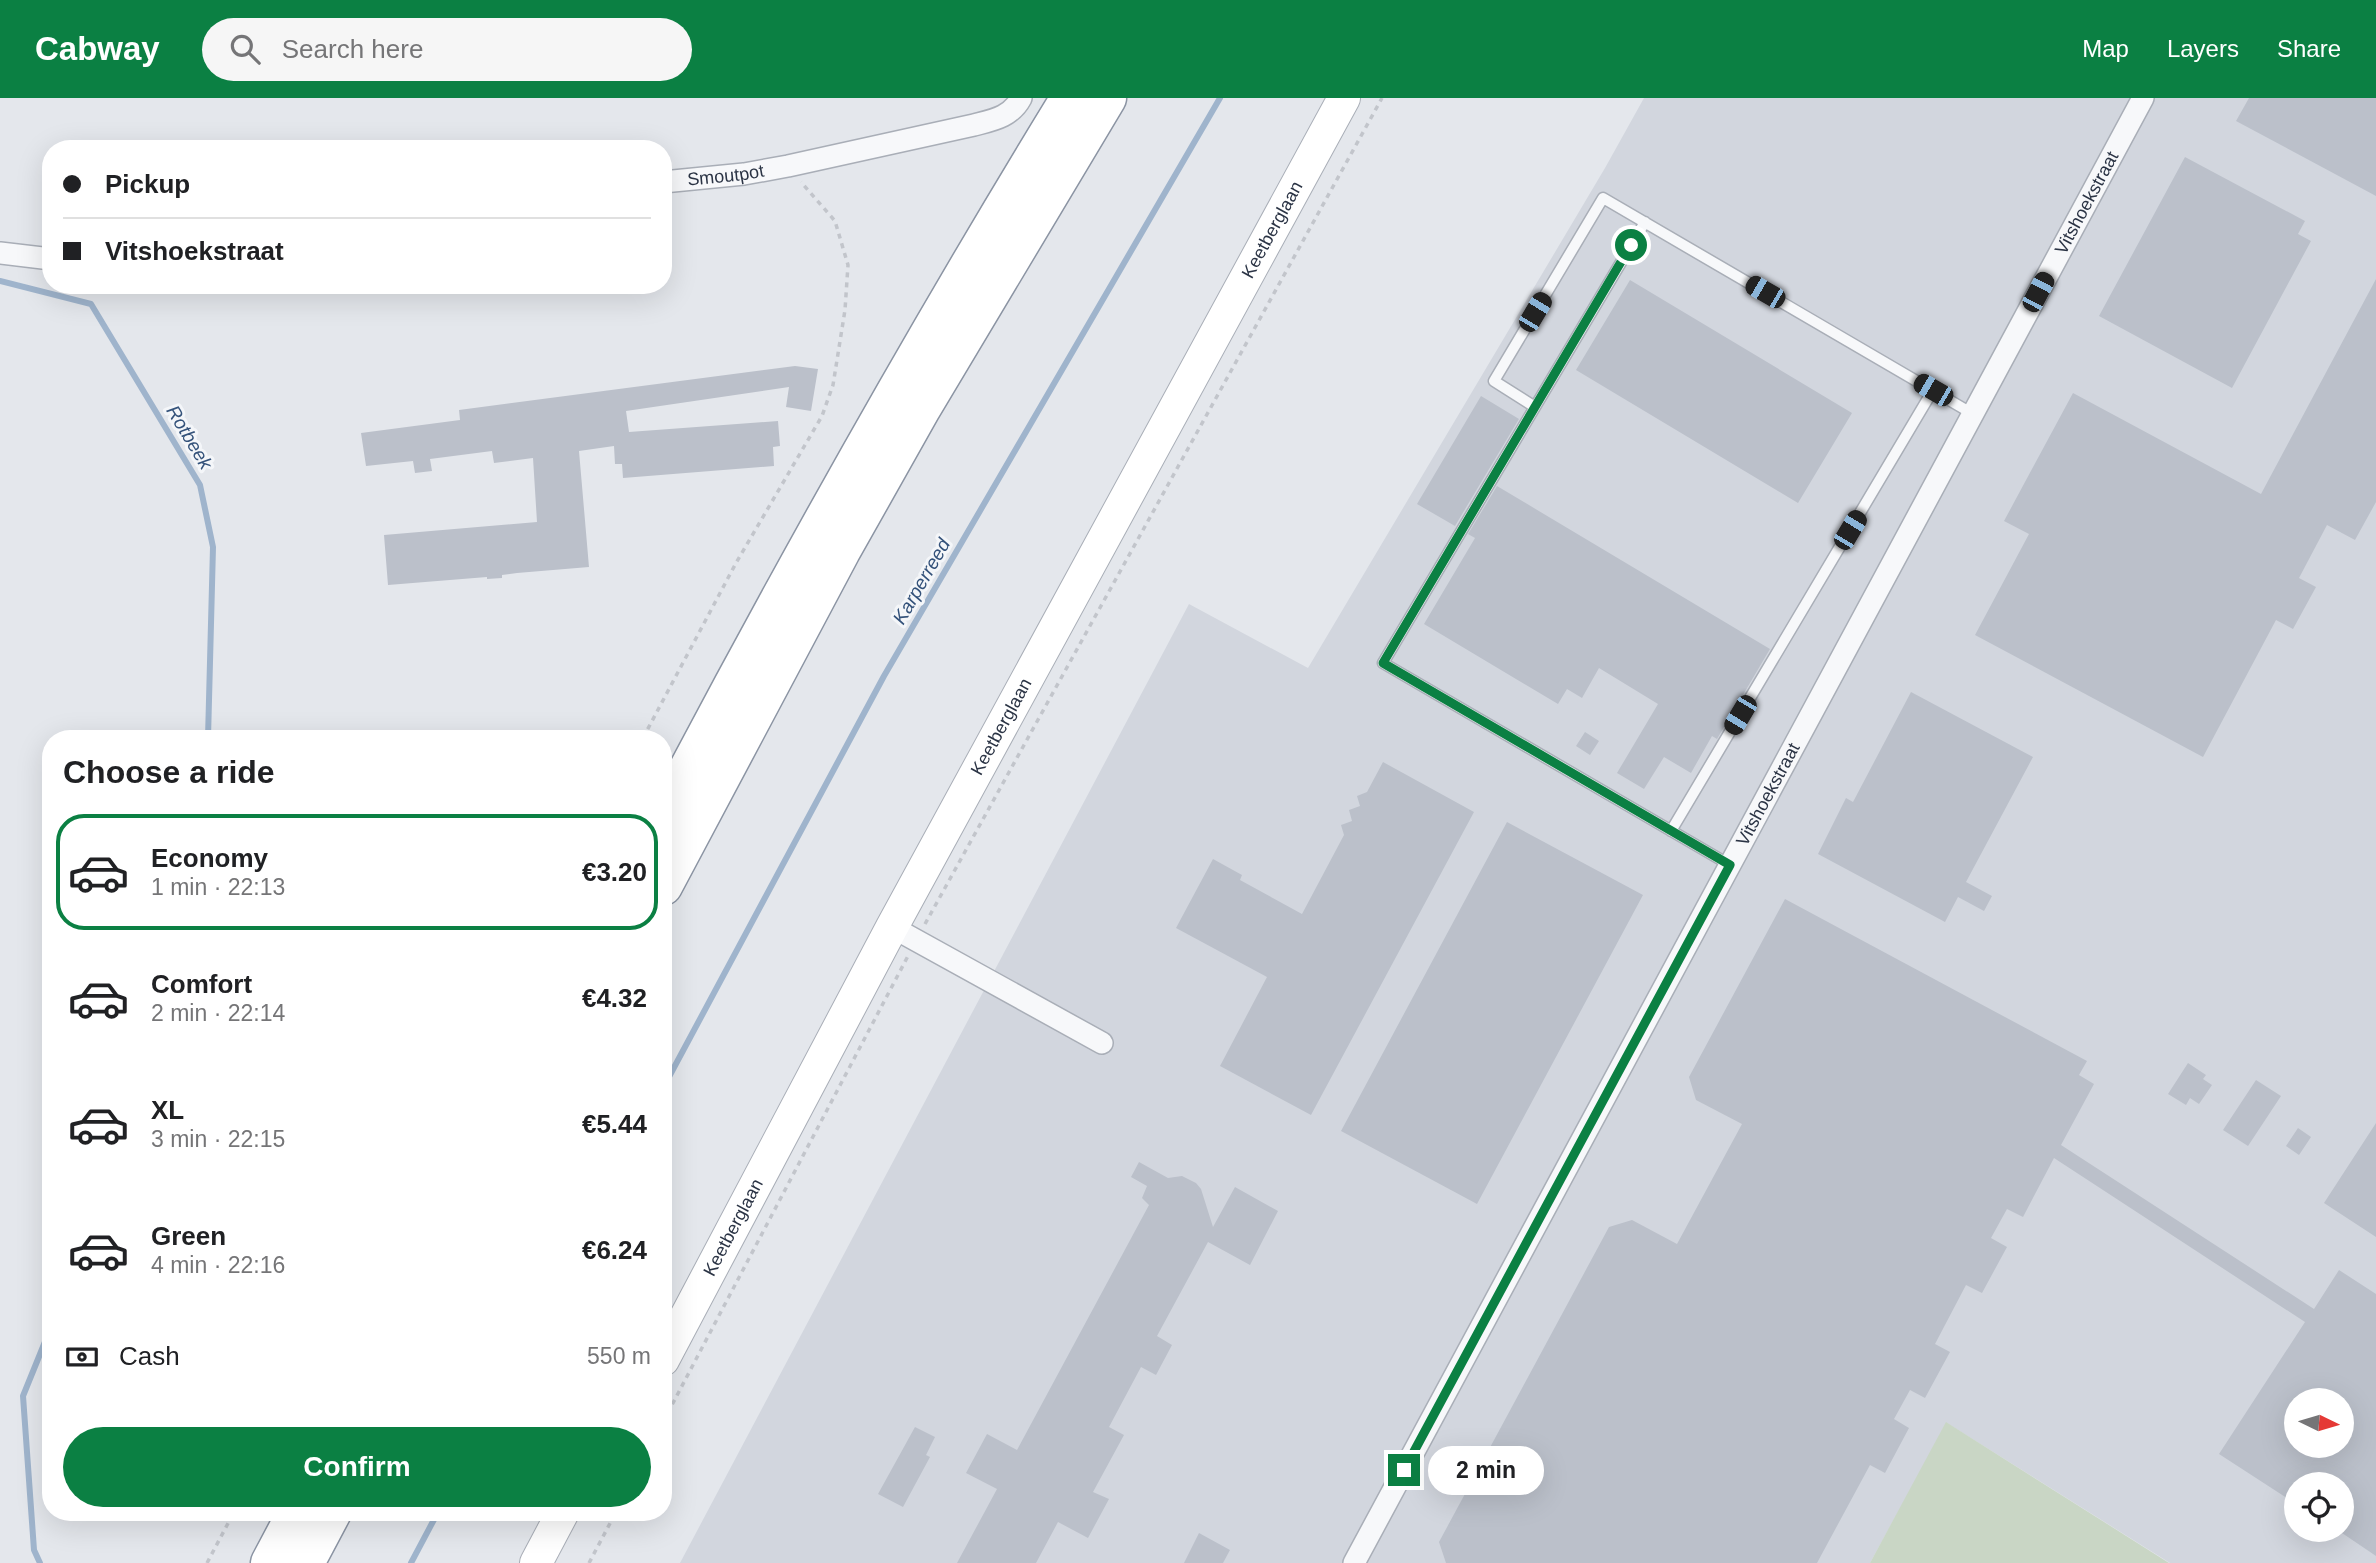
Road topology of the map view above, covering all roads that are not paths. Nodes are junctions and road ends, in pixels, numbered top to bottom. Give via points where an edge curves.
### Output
1 (1021, 98) edge
2 (1070, 98) edge
3 (1107, 98) edge
4 (1327, 98) edge
5 (1345, 98) edge
6 (2143, 98) edge
7 (672, 181) edge
8 (1645, 222) junction
9 (0, 253) edge
10 (42, 258) edge
11 (1933, 390) junction
12 (1535, 407) junction
13 (1973, 414) junction
14 (672, 800) edge
15 (1671, 831) junction
16 (1730, 865) junction
17 (672, 869) edge
18 (904, 934) junction
19 (1102, 1043) dead end
20 (672, 1305) edge
21 (672, 1344) edge
22 (292, 1521) edge
23 (327, 1521) edge
24 (558, 1521) edge
25 (578, 1521) edge
26 (270, 1563) edge
27 (305, 1563) edge
28 (536, 1563) edge
29 (556, 1563) edge
30 (1354, 1563) edge

1 - 7 street, Smoutpot via 1004,117 788,166
2 - 14 highway via 832,503
3 - 17 highway via 861,515
4 - 20 main road, Keetberglaan via 876,920
5 - 18 main road, Keetberglaan
6 - 13 street, Vitshoekstraat
8 - 11 lane
8 - 12 lane
8 - 12 lane via 1603,198 1596,209 1494,381
9 - 10 street
11 - 13 lane
11 - 15 lane
12 - 15 lane via 1383,663
13 - 16 street, Vitshoekstraat
15 - 16 lane
16 - 30 street, Vitshoekstraat
18 - 19 street
18 - 21 main road, Keetberglaan
22 - 26 highway
23 - 27 highway
24 - 28 main road
25 - 29 main road

